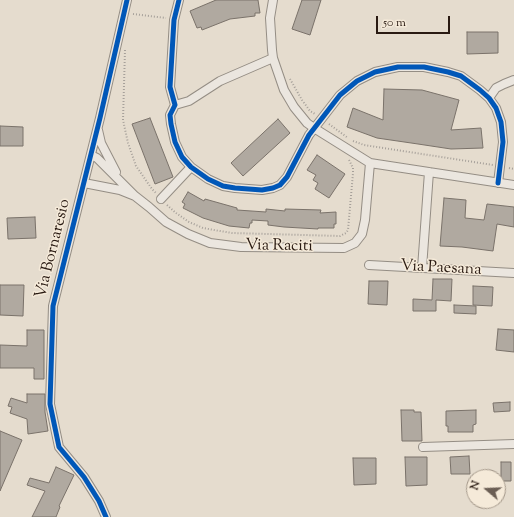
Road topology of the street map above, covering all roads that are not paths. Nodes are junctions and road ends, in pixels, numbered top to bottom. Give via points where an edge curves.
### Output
1 (127, 0) edge
2 (179, 0) edge
3 (273, 0) edge
4 (273, 58) junction
5 (514, 80) edge
6 (489, 98) junction
7 (175, 105) junction
8 (314, 128) junction
9 (97, 129) junction
10 (91, 155) junction
11 (370, 163) junction
12 (191, 167) junction
13 (429, 172) junction
14 (121, 182) junction
15 (84, 183) junction
16 (498, 183) junction
17 (514, 185) edge
18 (135, 196) junction
19 (161, 199) road end
20 (369, 265) dead end
21 (422, 268) junction
22 (514, 273) edge
23 (514, 444) edge
24 (422, 447) dead end
25 (106, 517) edge

1 - 9 street, Via Bornaresio
2 - 7 street via 174,20 170,87
3 - 4 street via 270,18
4 - 7 street via 220,81 189,101
4 - 8 street via 284,90 294,107
5 - 6 street via 496,88
6 - 8 street via 461,76 424,67 398,67 375,72 357,81 340,95
6 - 16 street via 501,122 503,142
7 - 12 street via 170,114 175,142 182,157
8 - 11 street
8 - 12 street via 287,177 273,188 262,190 223,186
9 - 10 street, Via Bornaresio
9 - 14 street via 101,143
10 - 14 street, Via Raciti
10 - 15 street, Via Bornaresio
11 - 13 street
11 - 18 street, Via Raciti via 362,234 355,243 344,248 241,247 210,243 166,222
12 - 19 street
13 - 16 street
13 - 21 street
14 - 18 street, Via Raciti
15 - 18 street, Via Raciti via 120,190
15 - 25 street, Via Bornaresio via 53,306 50,404 58,447 84,477
16 - 17 street
20 - 21 street, Via Paesana
21 - 22 street, Via Paesana
23 - 24 street

